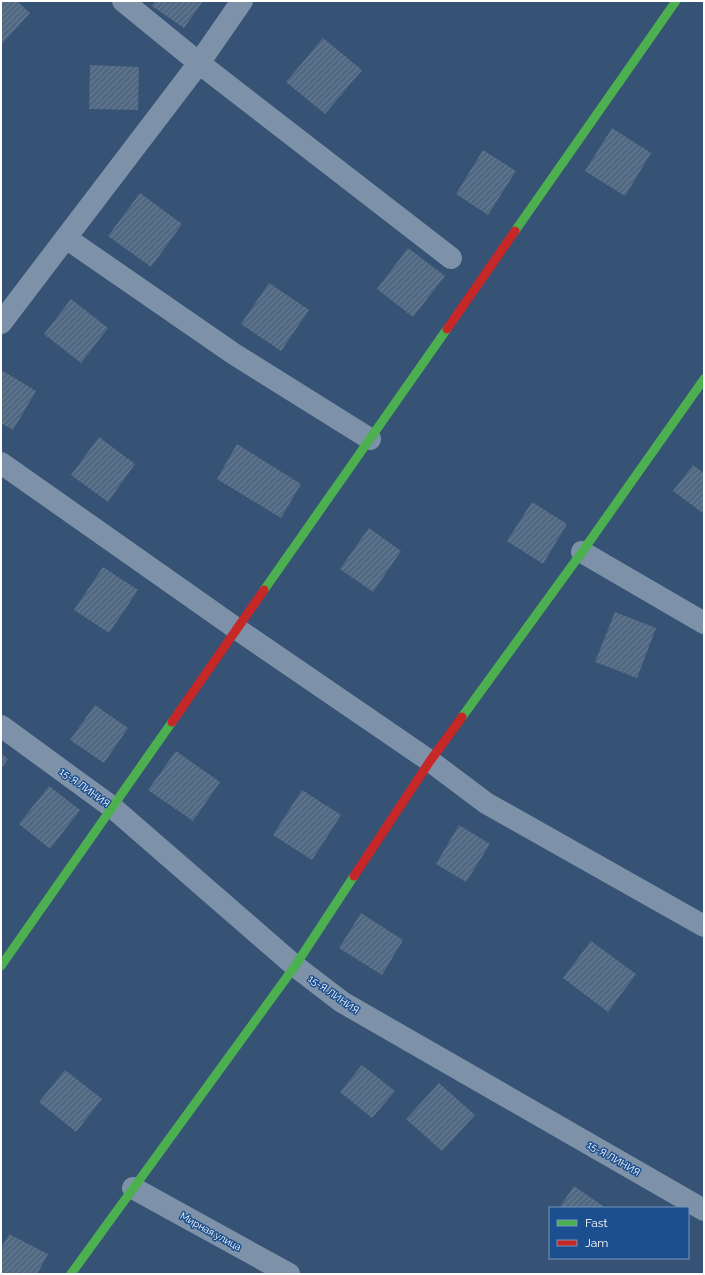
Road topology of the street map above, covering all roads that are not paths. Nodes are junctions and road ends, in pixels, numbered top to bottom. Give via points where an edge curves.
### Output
1 (122, 1) edge
2 (242, 1) edge
3 (676, 1) edge
4 (200, 64) junction
5 (66, 238) junction
6 (451, 258) dead end
7 (1, 323) edge
8 (704, 379) edge
9 (370, 439) junction
10 (1, 463) edge
11 (582, 552) junction
12 (704, 623) edge
13 (237, 628) junction
14 (1, 726) edge
15 (430, 761) junction
16 (112, 807) junction
17 (704, 926) edge
18 (1, 966) edge
19 (295, 966) junction
20 (133, 1188) junction
21 (704, 1210) edge
22 (71, 1274) edge
23 (290, 1274) edge

1 - 4 street
2 - 4 street
3 - 9 street
4 - 5 street
4 - 6 street
5 - 7 street
5 - 9 street via 234,354
8 - 11 street
9 - 13 street
10 - 13 street
11 - 12 street
11 - 15 street
13 - 15 street
13 - 16 street
14 - 16 street, 15-Я ЛИНИЯ
15 - 17 street via 486,803
15 - 19 street
16 - 18 street
16 - 19 street, 15-Я ЛИНИЯ
19 - 20 street
19 - 21 street, 15-Я ЛИНИЯ via 342,1002
20 - 22 street
20 - 23 street, Мирная улица

